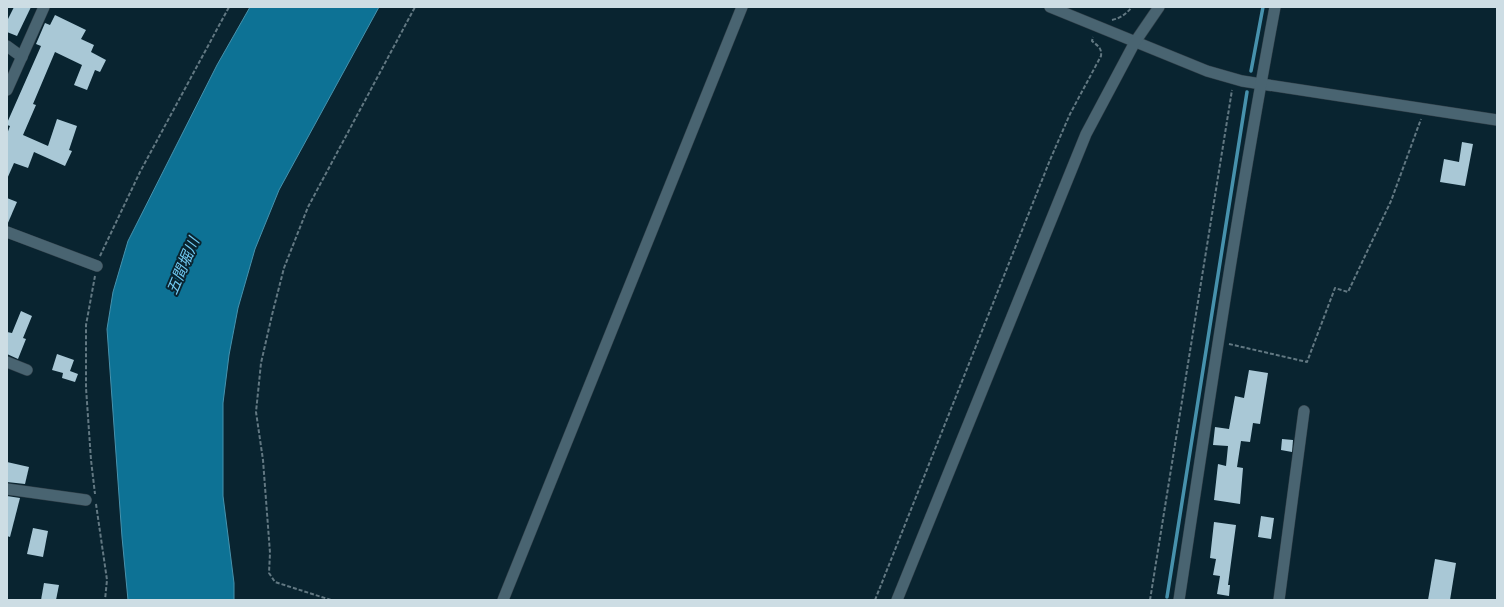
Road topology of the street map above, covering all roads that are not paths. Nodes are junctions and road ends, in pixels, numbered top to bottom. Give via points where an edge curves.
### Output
1 (44, 7) edge
2 (742, 7) edge
3 (1050, 7) edge
4 (1159, 7) edge
5 (1275, 7) edge
6 (1135, 42) junction
7 (7, 46) edge
8 (22, 57) junction
9 (1260, 84) junction
10 (7, 90) edge
11 (1497, 120) edge
12 (7, 232) edge
13 (97, 266) road end
14 (7, 362) edge
15 (27, 370) dead end
16 (1304, 411) dead end
17 (7, 489) edge
18 (93, 499) road end
19 (503, 600) edge
20 (897, 600) edge
21 (1179, 600) edge
22 (1279, 600) edge

1 - 8 street
2 - 19 street
3 - 6 street
4 - 6 street
5 - 9 street
6 - 9 street via 1208,71 1242,82
6 - 20 street via 1086,134
7 - 8 street
8 - 10 street
9 - 11 street
9 - 21 street
12 - 13 street
14 - 15 street
16 - 22 street
17 - 18 street

